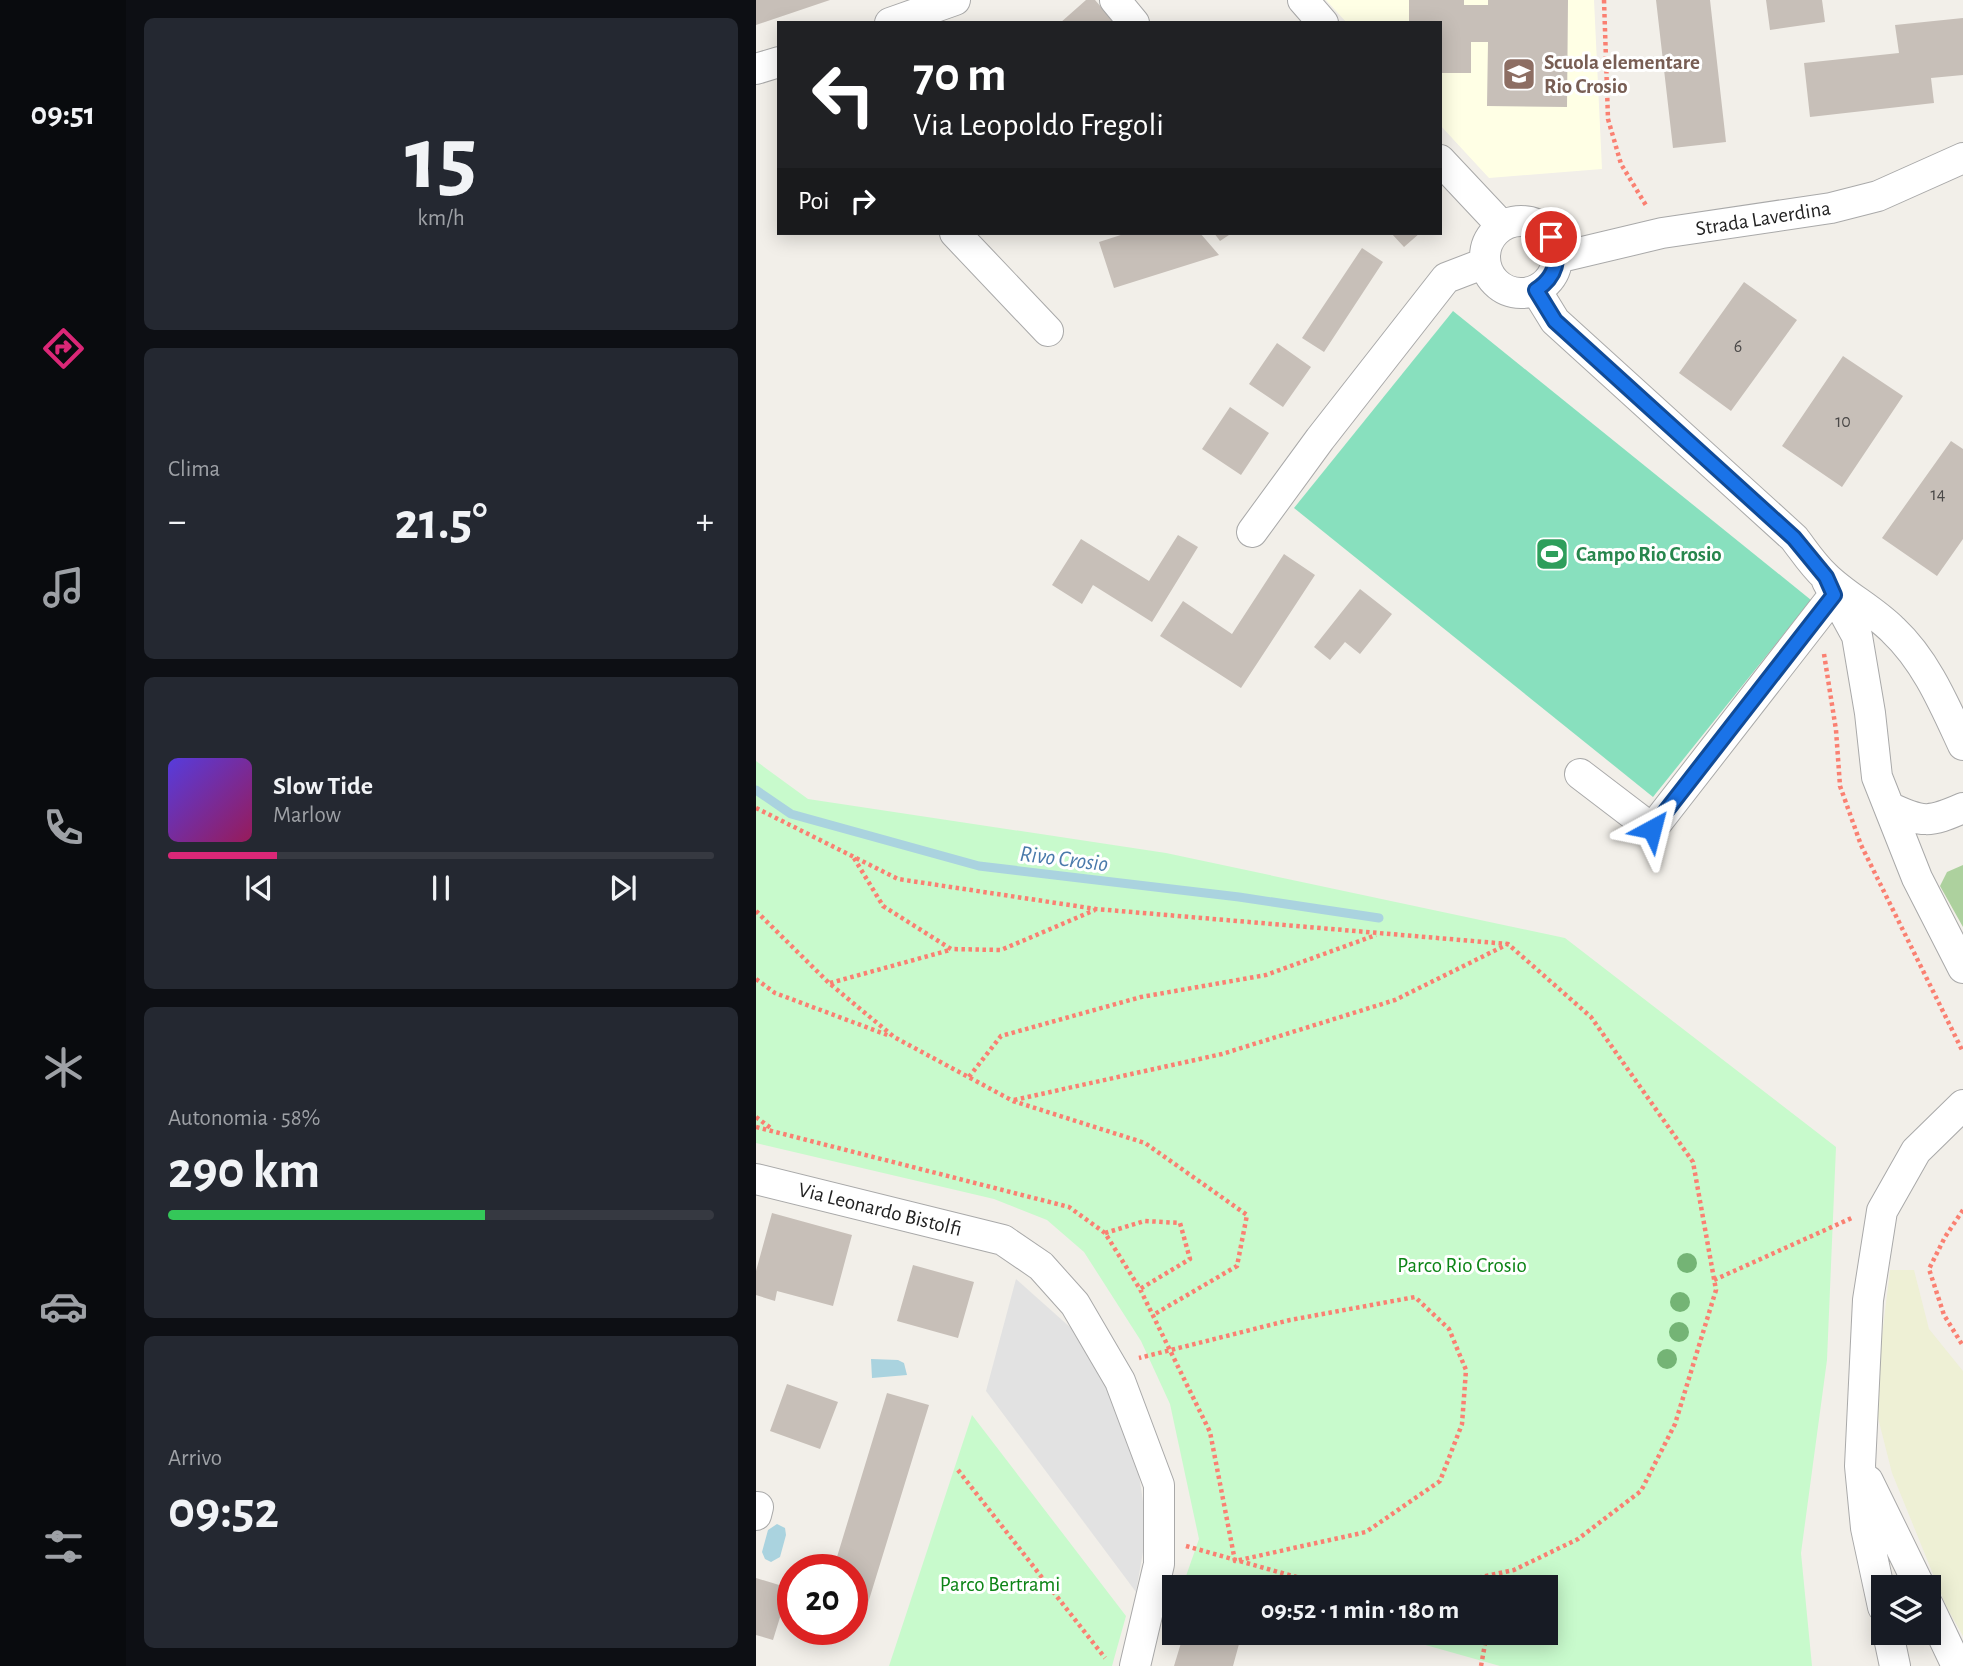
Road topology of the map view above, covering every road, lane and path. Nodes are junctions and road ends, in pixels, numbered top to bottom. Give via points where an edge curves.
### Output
1 (955, 0) edge
2 (1115, 0) edge
3 (1303, 0) edge
4 (1604, 0) edge
5 (896, 21) edge
6 (1132, 21) edge
7 (1321, 21) edge
8 (777, 62) edge
9 (756, 69) edge
10 (1963, 158) edge
11 (1442, 162) edge
12 (1502, 226) junction
13 (1662, 233) junction
14 (956, 235) edge
15 (1557, 258) junction
16 (1485, 262) junction
17 (1536, 290) junction
18 (1048, 331) dead end
19 (1252, 532) dead end
20 (1830, 586) junction
21 (1963, 745) edge
22 (1580, 774) dead end
23 (1889, 807) junction
24 (756, 808) edge
25 (1957, 811) edge
26 (852, 856) junction
27 (1917, 878) junction
28 (1096, 909) junction
29 (756, 911) edge
30 (1380, 933) junction
31 (1508, 944) junction
32 (951, 949) junction
33 (1963, 968) edge
34 (756, 979) edge
35 (829, 983) junction
36 (894, 1037) junction
37 (969, 1077) junction
38 (1013, 1101) junction
39 (1963, 1105) edge
40 (756, 1117) edge
41 (756, 1126) edge
42 (775, 1132) junction
43 (756, 1179) edge
44 (1963, 1210) edge
45 (1882, 1211) junction
46 (1105, 1233) junction
47 (1714, 1280) junction
48 (1140, 1289) junction
49 (1153, 1315) junction
50 (1963, 1346) edge
51 (1171, 1350) junction
52 (1110, 1364) junction
53 (1860, 1466) junction
54 (958, 1469) dead end
55 (1159, 1538) junction
56 (1235, 1561) junction
57 (1498, 1574) joint
58 (1287, 1575) edge
59 (1493, 1575) edge
60 (1876, 1575) edge
61 (1914, 1575) edge
62 (1941, 1632) edge
63 (1485, 1645) edge
64 (1891, 1645) edge
65 (1105, 1658) dead end
66 (1135, 1666) edge
67 (1481, 1666) edge
68 (1895, 1666) edge
69 (1957, 1666) edge

1 - 5 street
2 - 6 street
3 - 7 street
4 - 13 path via 1608,119 1621,164
8 - 9 street
10 - 13 street, Strada Laverdina via 1878,196 1831,208
11 - 12 street
12 - 15 street via 1523,221 1534,224 1551,237
12 - 16 street via 1488,242
13 - 15 street, Strada Laverdina
14 - 18 street
15 - 17 street via 1551,277
16 - 17 street via 1488,273 1503,289 1514,293
16 - 19 street via 1446,278
17 - 20 street via 1555,321 1794,538
20 - 21 street via 1865,605 1894,631 1940,695
20 - 22 street via 1652,829
20 - 23 street via 1857,636 1877,777
23 - 25 street via 1933,821
23 - 27 street
24 - 26 path
25 - 27 street via 1937,829
26 - 28 path via 898,879
26 - 32 path via 883,906
27 - 33 street
28 - 30 path
28 - 32 path via 1002,950
29 - 35 path
30 - 31 path
30 - 37 path via 1266,975 1142,997 1001,1036
31 - 38 path via 1395,1000 1222,1054
31 - 47 path via 1591,1017 1693,1162
32 - 35 path
34 - 36 path via 775,993
35 - 36 path
36 - 37 path
37 - 38 path
38 - 49 path via 1145,1143 1247,1215 1237,1266
39 - 45 street via 1916,1151
40 - 42 path
41 - 42 path
42 - 46 path via 1069,1207
43 - 52 street, Via Leonardo Bistolfi via 1003,1240 1041,1266 1075,1304
44 - 50 path via 1929,1269 1944,1314
45 - 47 path via 1846,1219
45 - 53 street via 1868,1300
46 - 48 path
46 - 48 path via 1145,1221 1180,1223 1190,1259
47 - 57 path via 1716,1290 1675,1424 1641,1490 1578,1539
48 - 49 path
49 - 51 path
51 - 52 path
51 - 56 path via 1210,1432
51 - 56 path via 1290,1320 1415,1297 1449,1329 1466,1370 1462,1424 1440,1481 1366,1532
52 - 55 street via 1159,1485
53 - 60 street
53 - 61 street
54 - 65 path
55 - 56 path
55 - 66 street via 1159,1564
56 - 58 path
57 - 59 path
62 - 69 street
63 - 67 path
64 - 68 street

